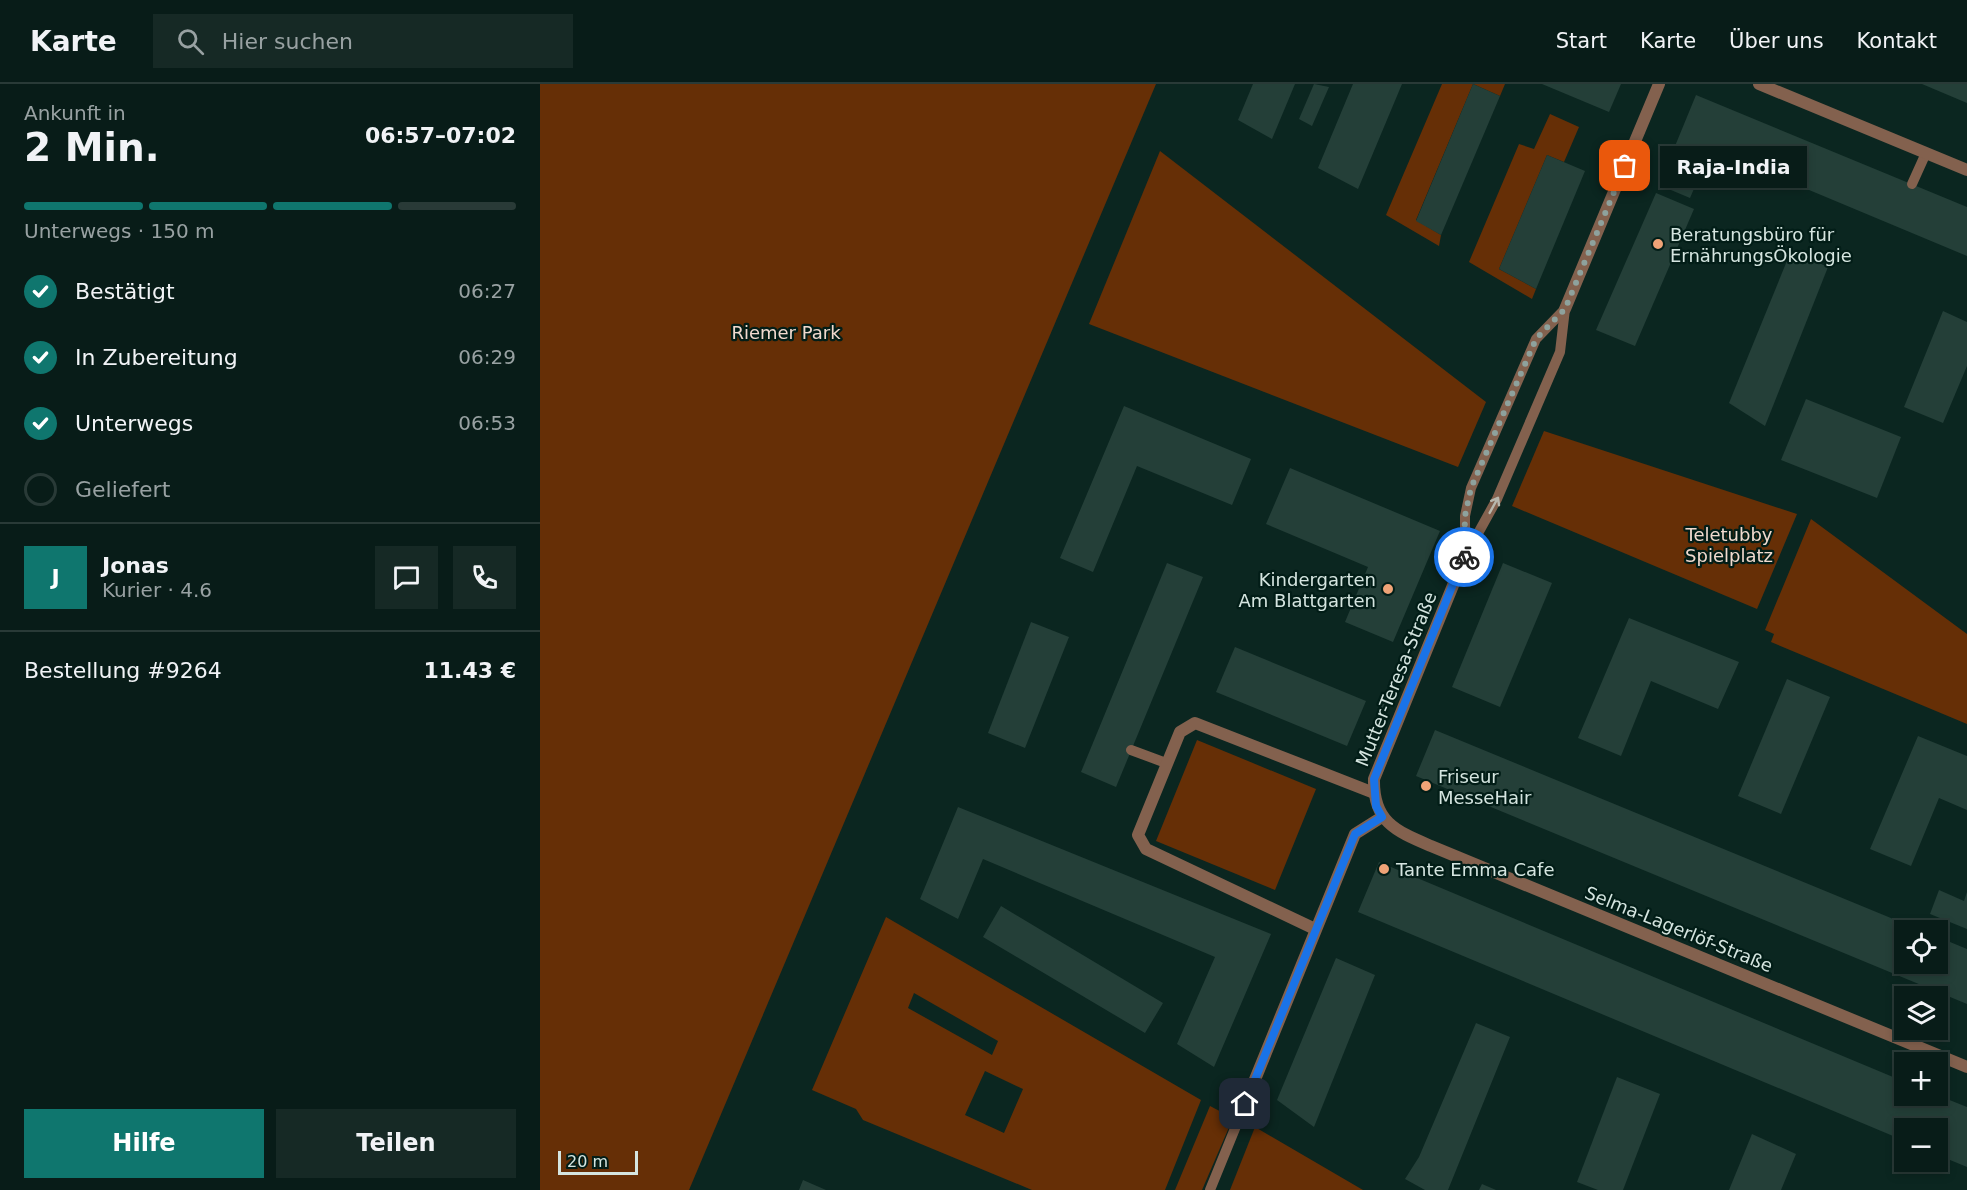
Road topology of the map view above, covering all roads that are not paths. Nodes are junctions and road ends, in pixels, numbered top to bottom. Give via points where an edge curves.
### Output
1 (1659, 84) edge
2 (1759, 84) edge
3 (1926, 153) junction
4 (1967, 170) edge
5 (1912, 184) dead end
6 (1565, 309) junction
7 (1465, 556) junction
8 (1131, 750) dead end
9 (1166, 763) junction
10 (1374, 793) junction
11 (1382, 817) junction
12 (1315, 929) junction
13 (1967, 1067) edge
14 (1245, 1104) joint
15 (1210, 1190) edge

1 - 6 street, Mutter-Teresa-Straße
2 - 3 street
3 - 4 street
3 - 5 lane
7 -> 6 lane, Mutter-Teresa-Straße via 1497,499 1560,352
6 - 7 lane, Mutter-Teresa-Straße via 1536,339 1471,488 1465,516
7 - 10 street, Mutter-Teresa-Straße via 1374,779
8 - 9 lane
9 - 10 street via 1180,732 1195,723
9 - 12 street via 1138,835 1146,849
10 - 11 street, Mutter-Teresa-Straße
11 - 12 street via 1355,834
11 - 13 street, Selma-Lagerlöf-Straße via 1396,829 1431,846
12 - 14 street
14 - 15 lane

